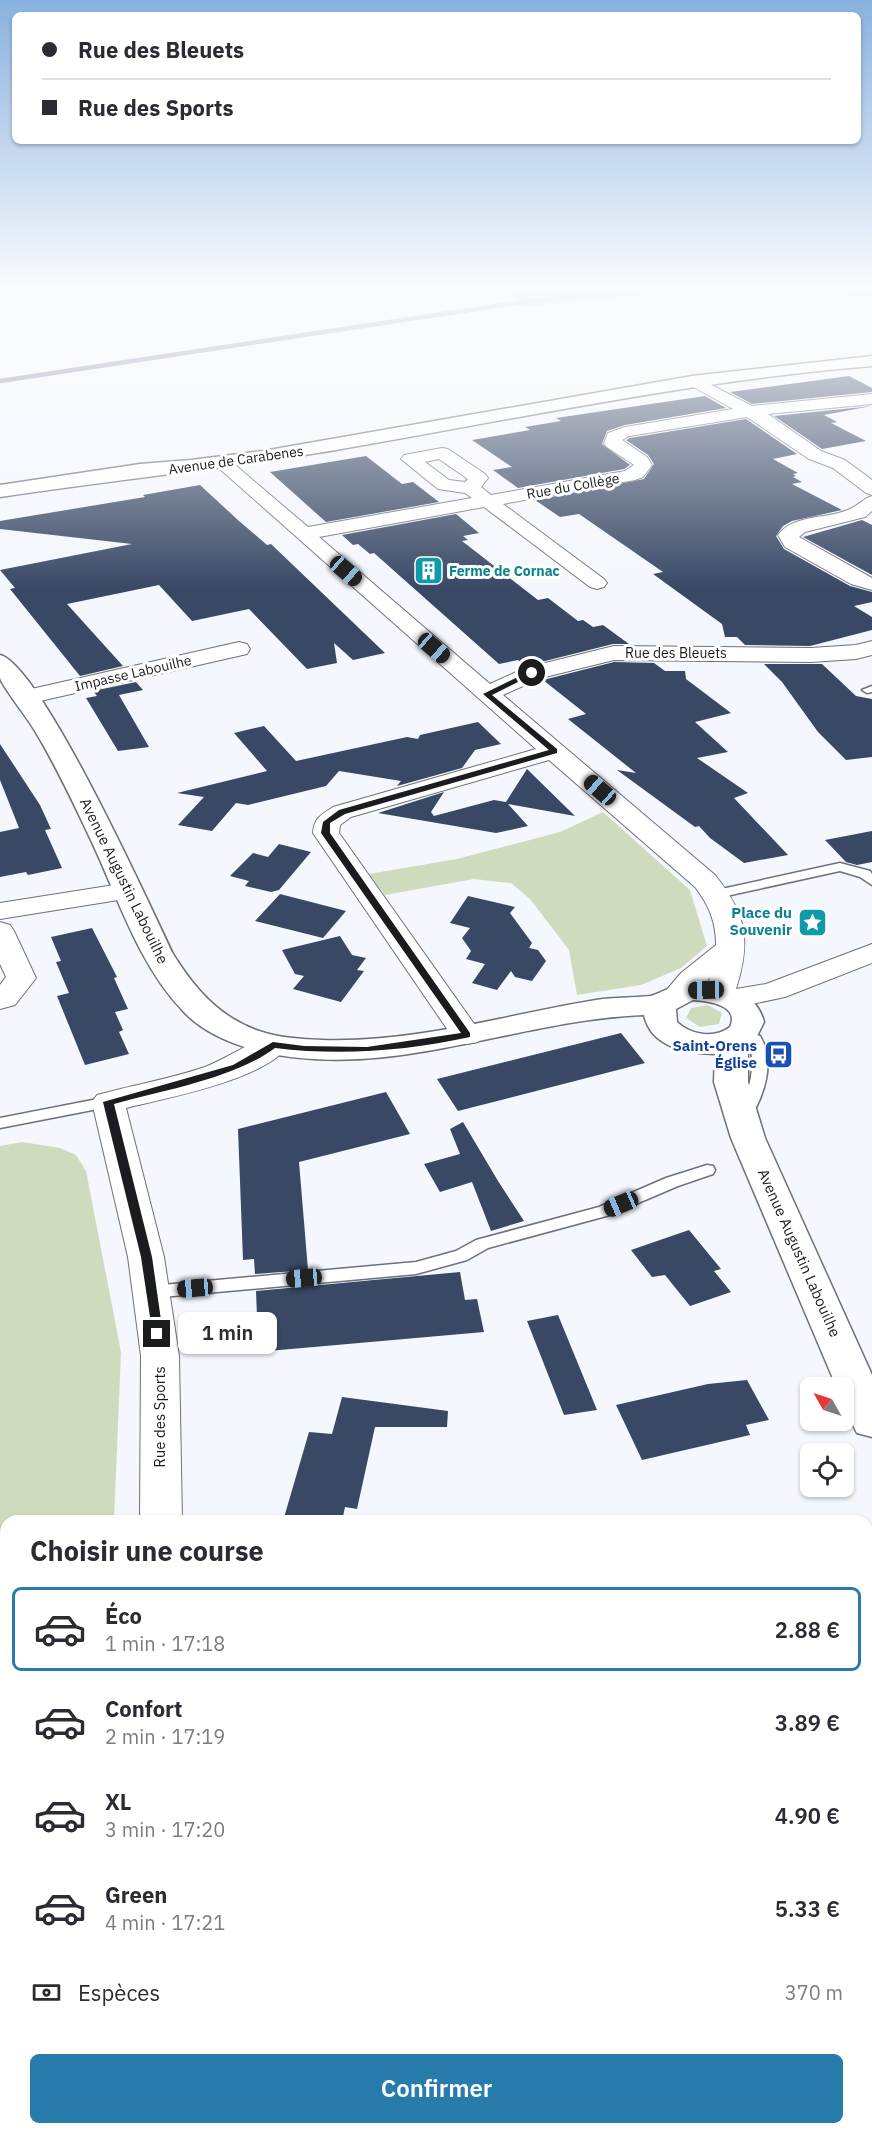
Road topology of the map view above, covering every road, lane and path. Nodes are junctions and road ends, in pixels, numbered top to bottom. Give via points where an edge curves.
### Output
1 (645, 390) edge
2 (710, 390) edge
3 (872, 399) edge
4 (751, 411) junction
5 (388, 435) junction
6 (221, 462) junction
7 (119, 474) junction
8 (470, 488) dead end
9 (872, 489) edge
10 (0, 491) edge
11 (488, 501) junction
12 (872, 502) edge
13 (303, 534) junction
14 (597, 583) dead end
15 (872, 584) edge
16 (872, 648) edge
17 (239, 649) dead end
18 (0, 662) edge
19 (487, 694) junction
20 (27, 697) junction
21 (554, 751) junction
22 (872, 881) edge
23 (127, 891) junction
24 (717, 894) junction
25 (0, 911) edge
26 (0, 931) edge
27 (731, 947) junction
28 (872, 953) edge
29 (0, 1000) edge
30 (672, 1016) junction
31 (735, 1016) junction
32 (467, 1035) junction
33 (273, 1045) junction
34 (731, 1082) junction
35 (108, 1102) junction
36 (743, 1118) junction
37 (0, 1123) edge
38 (707, 1170) dead end
39 (152, 1292) junction
40 (872, 1421) edge
41 (161, 1515) edge

1 - 5 street, Avenue de Carabenes
2 - 4 street
3 - 4 street, Rue du Collège
4 - 9 street via 815,455 839,464
4 - 11 street, Rue du Collège via 614,436 613,443 641,461 643,465 637,473
5 - 6 street, Avenue de Carabenes
5 - 7 street, Avenue de Carabenes
6 - 7 street, Avenue de Carabenes
6 - 13 street
7 - 10 street, Avenue de Carabenes
8 - 11 street
11 - 13 street, Rue du Collège
11 - 14 street
12 - 15 street via 858,513 788,534 792,543
13 - 19 street
16 - 19 street, Rue des Bleuets via 811,654 614,653 532,673
17 - 20 street, Impasse Labouilhe
18 - 20 street, Avenue Augustin Labouilhe
19 - 21 street
20 - 23 street, Avenue Augustin Labouilhe via 57,745
21 - 24 street
21 - 32 street via 342,812 327,822 326,833
22 - 24 lane via 865,874 840,867
23 - 25 street
23 - 33 street, Avenue Augustin Labouilhe via 173,980 193,1004 226,1029
24 - 27 street via 729,920
26 - 29 street via 21,978
27 - 30 street via 691,979
27 - 31 street via 728,969
28 - 31 street via 774,991
30 - 31 street via 706,990
30 - 31 street via 701,1045
30 - 32 street, Avenue Augustin Labouilhe via 612,1008
30 - 34 street, Avenue Augustin Labouilhe
31 - 34 street, Avenue Augustin Labouilhe
31 - 36 lane via 754,1039 761,1057 754,1099
32 - 33 street, Avenue Augustin Labouilhe via 367,1050
33 - 35 street via 236,1067
34 - 36 street, Avenue Augustin Labouilhe
35 - 37 lane
35 - 39 street, Rue des Sports
36 - 40 street, Avenue Augustin Labouilhe via 748,1138
38 - 39 lane via 604,1211 482,1244 461,1256 416,1268
39 - 41 street, Rue des Sports via 160,1356

